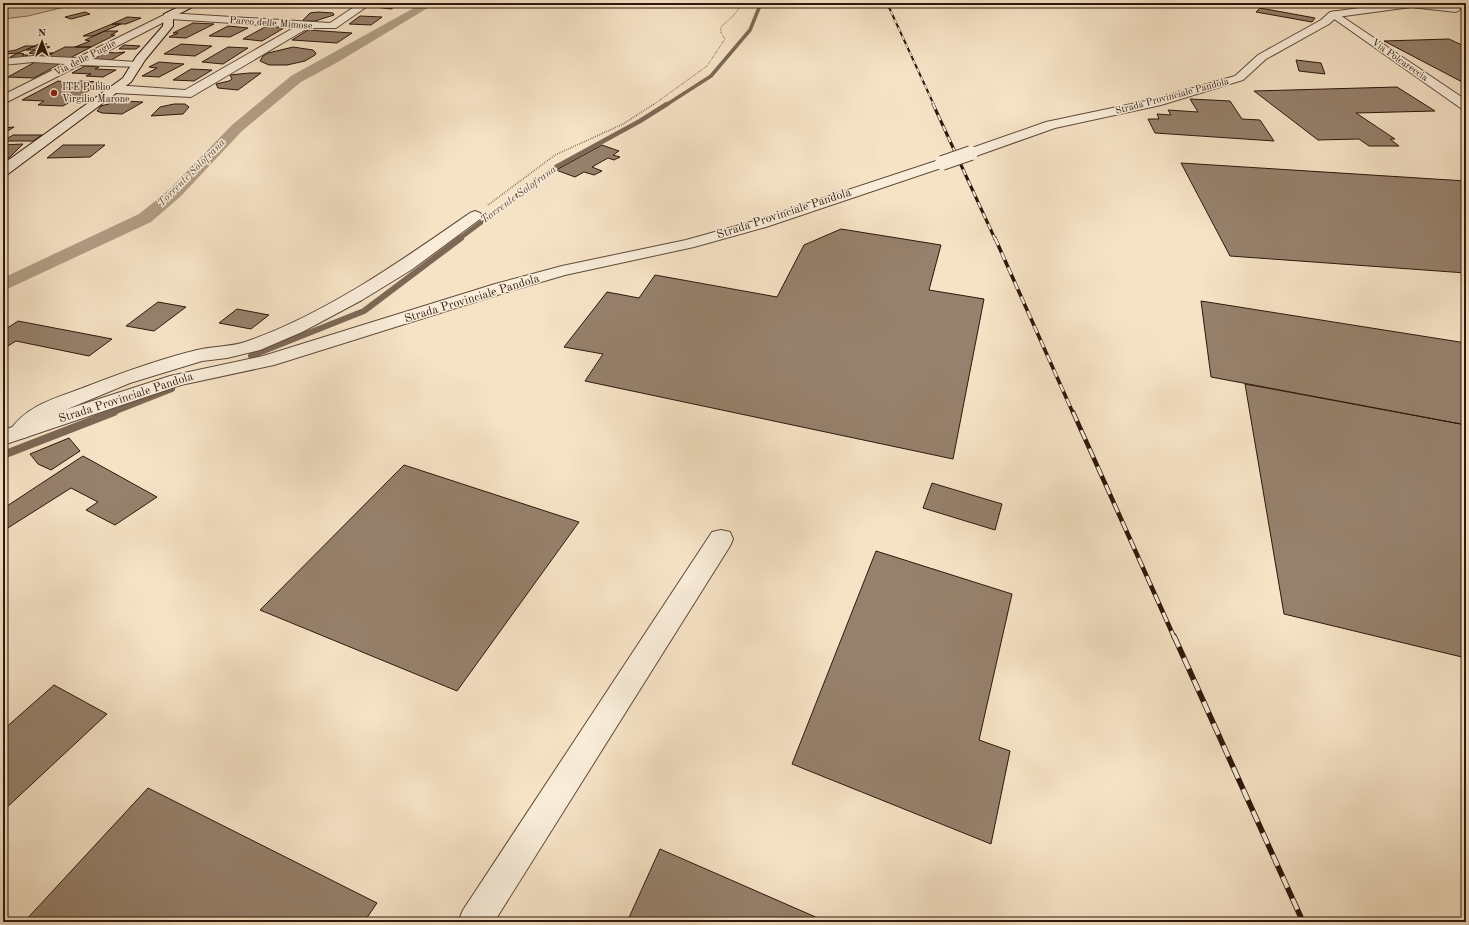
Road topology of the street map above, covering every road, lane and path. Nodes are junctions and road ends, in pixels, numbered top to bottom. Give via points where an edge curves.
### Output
1 (195, 3) edge
2 (366, 3) edge
3 (743, 3) edge
4 (1412, 3) edge
5 (1437, 3) edge
6 (1334, 9) edge
7 (1456, 10) junction
8 (1466, 11) edge
9 (168, 16) junction
10 (305, 25) junction
11 (81, 61) junction
12 (3, 62) edge
13 (136, 65) junction
14 (115, 89) junction
15 (3, 100) edge
16 (1466, 106) edge
17 (3, 171) edge
18 (475, 216) joint
19 (11, 435) edge
20 (721, 539) dead end
21 (474, 922) edge

1 - 9 street, Via delle Puglie
2 - 10 street, Parco delle Mimose via 332,26
3 - 18 path via 721,27 725,39 707,66 623,124 554,156
4 - 6 street, Strada Provinciale Pandola
4 - 7 street, Strada Provinciale Pandola
5 - 7 street
6 - 16 street, Via Polcareccia
6 - 19 street, Strada Provinciale Pandola, bridge via 1325,22 1262,57 1239,78 1157,102 1051,125 760,224 688,244 562,271 267,361 177,380
7 - 8 street
9 - 10 street, Parco delle Mimose
9 - 11 street, Via delle Puglie
9 - 13 street via 168,26
10 - 14 street via 187,94
11 - 12 street via 33,59
11 - 13 street
11 - 15 street, Via delle Puglie
13 - 14 street via 127,80
14 - 17 street
18 - 19 street via 405,266 356,296 295,328 253,346 200,355 123,378 39,413
20 - 21 street

